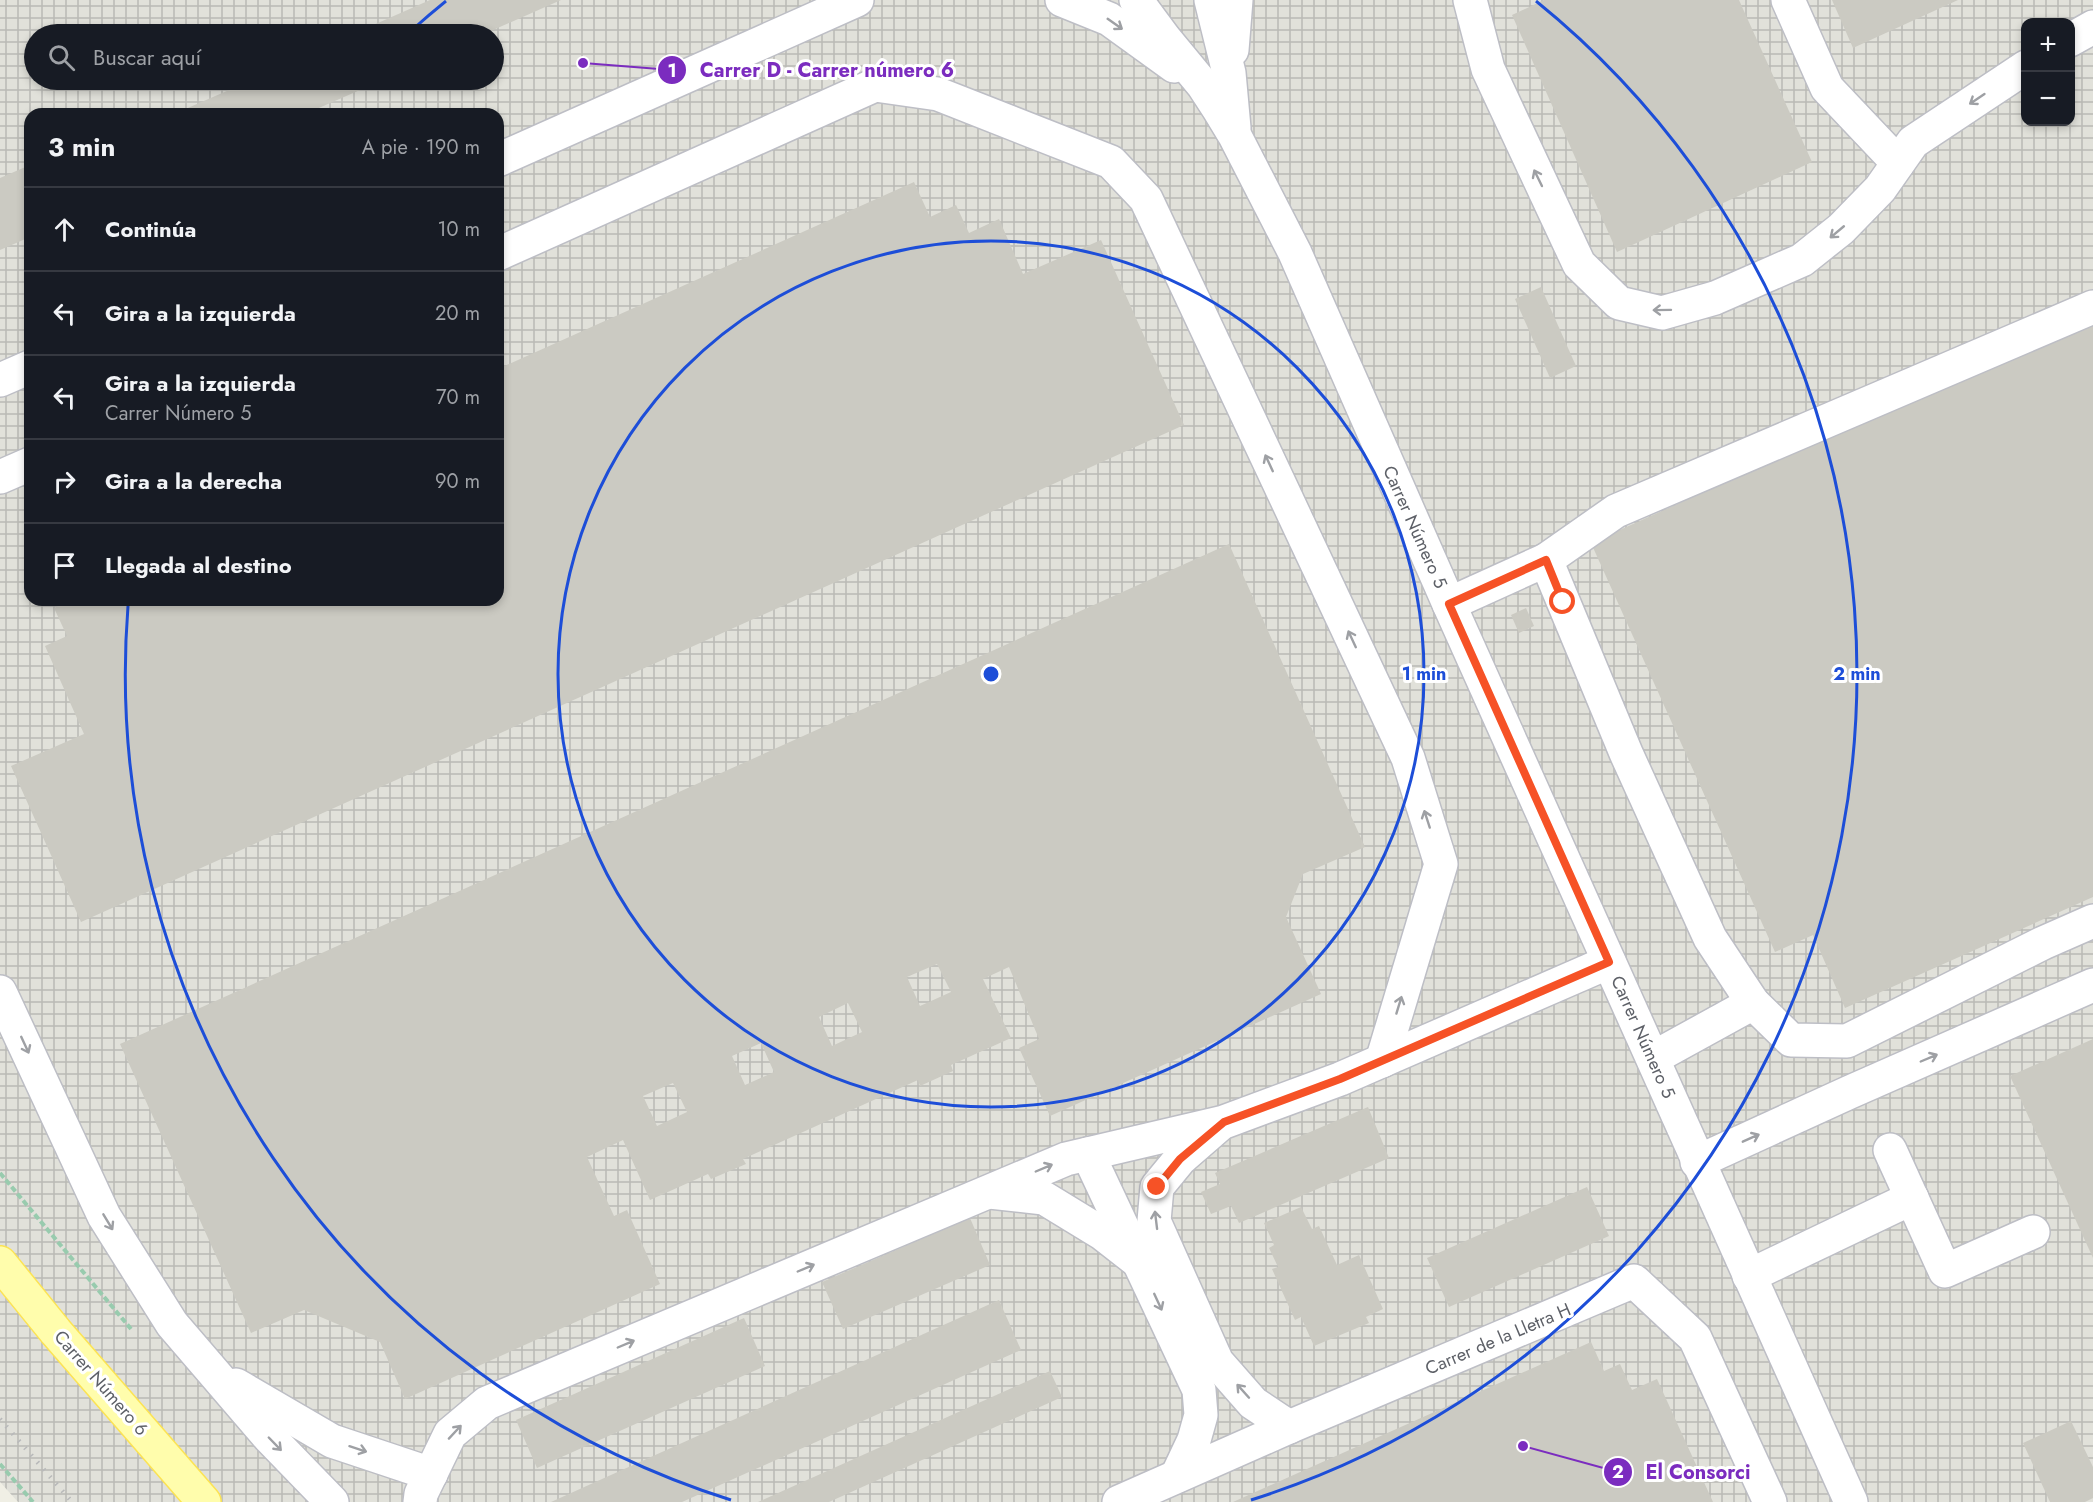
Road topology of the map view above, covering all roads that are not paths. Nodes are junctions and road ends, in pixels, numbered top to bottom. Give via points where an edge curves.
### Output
1 (857, 0) edge
2 (1062, 0) edge
3 (1136, 0) edge
4 (1211, 0) edge
5 (1236, 0) edge
6 (1470, 0) edge
7 (1788, 0) edge
8 (799, 12) edge
9 (2093, 27) edge
10 (2075, 37) edge
11 (2021, 70) edge
12 (1216, 79) junction
13 (504, 157) edge
14 (1898, 164) junction
15 (504, 251) edge
16 (2093, 307) edge
17 (24, 370) edge
18 (0, 380) edge
19 (24, 467) edge
20 (0, 477) edge
21 (1546, 560) junction
22 (1449, 604) junction
23 (2093, 921) edge
24 (1609, 962) junction
25 (2093, 985) edge
26 (0, 992) edge
27 (1753, 1004) junction
28 (1653, 1058) junction
29 (1382, 1061) junction
30 (1224, 1122) junction
31 (1890, 1150) dead end
32 (1088, 1154) junction
33 (1697, 1162) junction
34 (988, 1192) junction
35 (1912, 1198) junction
36 (2033, 1232) dead end
37 (0, 1263) edge
38 (1140, 1263) junction
39 (1749, 1276) junction
40 (214, 1372) junction
41 (1289, 1427) junction
42 (1177, 1476) junction
43 (426, 1488) edge
44 (204, 1502) edge
45 (333, 1502) edge
46 (1119, 1502) edge
47 (1770, 1502) edge
48 (1851, 1502) edge

1 - 8 street
2 -> 12 street via 1109,19 1153,52
3 - 12 street via 1165,39
4 - 12 street
5 - 12 street
14 -> 6 street via 1841,229 1802,260 1715,298 1662,313 1619,303 1579,264 1488,69
7 - 14 street via 1827,88
8 - 13 street
9 - 10 street
11 -> 14 street via 1913,142
12 - 22 street, Carrer Número 5 via 1235,136 1295,253
29 -> 15 street via 1442,864 1408,758 1146,199 1111,162 938,94 875,85
16 - 21 street via 1616,512
17 - 18 street
19 - 20 street
21 - 22 street
21 - 27 street via 1626,753 1710,938
22 - 24 street, Carrer Número 5
23 - 27 street via 1847,1041 1791,1040
24 - 28 street, Carrer Número 5
24 - 29 street
33 -> 25 street
26 -> 40 street via 104,1216 172,1324
27 - 28 street
28 - 33 street, Carrer Número 5
29 - 30 street
30 - 32 street
41 -> 30 street via 1253,1402 1217,1362 1154,1221 1157,1187 1180,1159
31 - 35 street
34 -> 32 street via 1066,1159
32 - 38 street
33 - 39 street, Carrer Número 5
34 - 38 street via 1044,1198 1103,1234
43 -> 34 street via 450,1434 487,1403
35 - 36 street via 1946,1272
35 - 39 street
37 - 44 main road, Carrer Número 6
38 -> 42 street via 1199,1390 1202,1415
39 - 48 street, Carrer Número 5
40 -> 43 street via 332,1441
40 -> 45 street via 269,1437
41 - 42 street, Carrer de la Lletra H
41 - 47 street, Carrer de la Lletra H via 1634,1281 1695,1338
42 - 46 street, Carrer de la Lletra H

